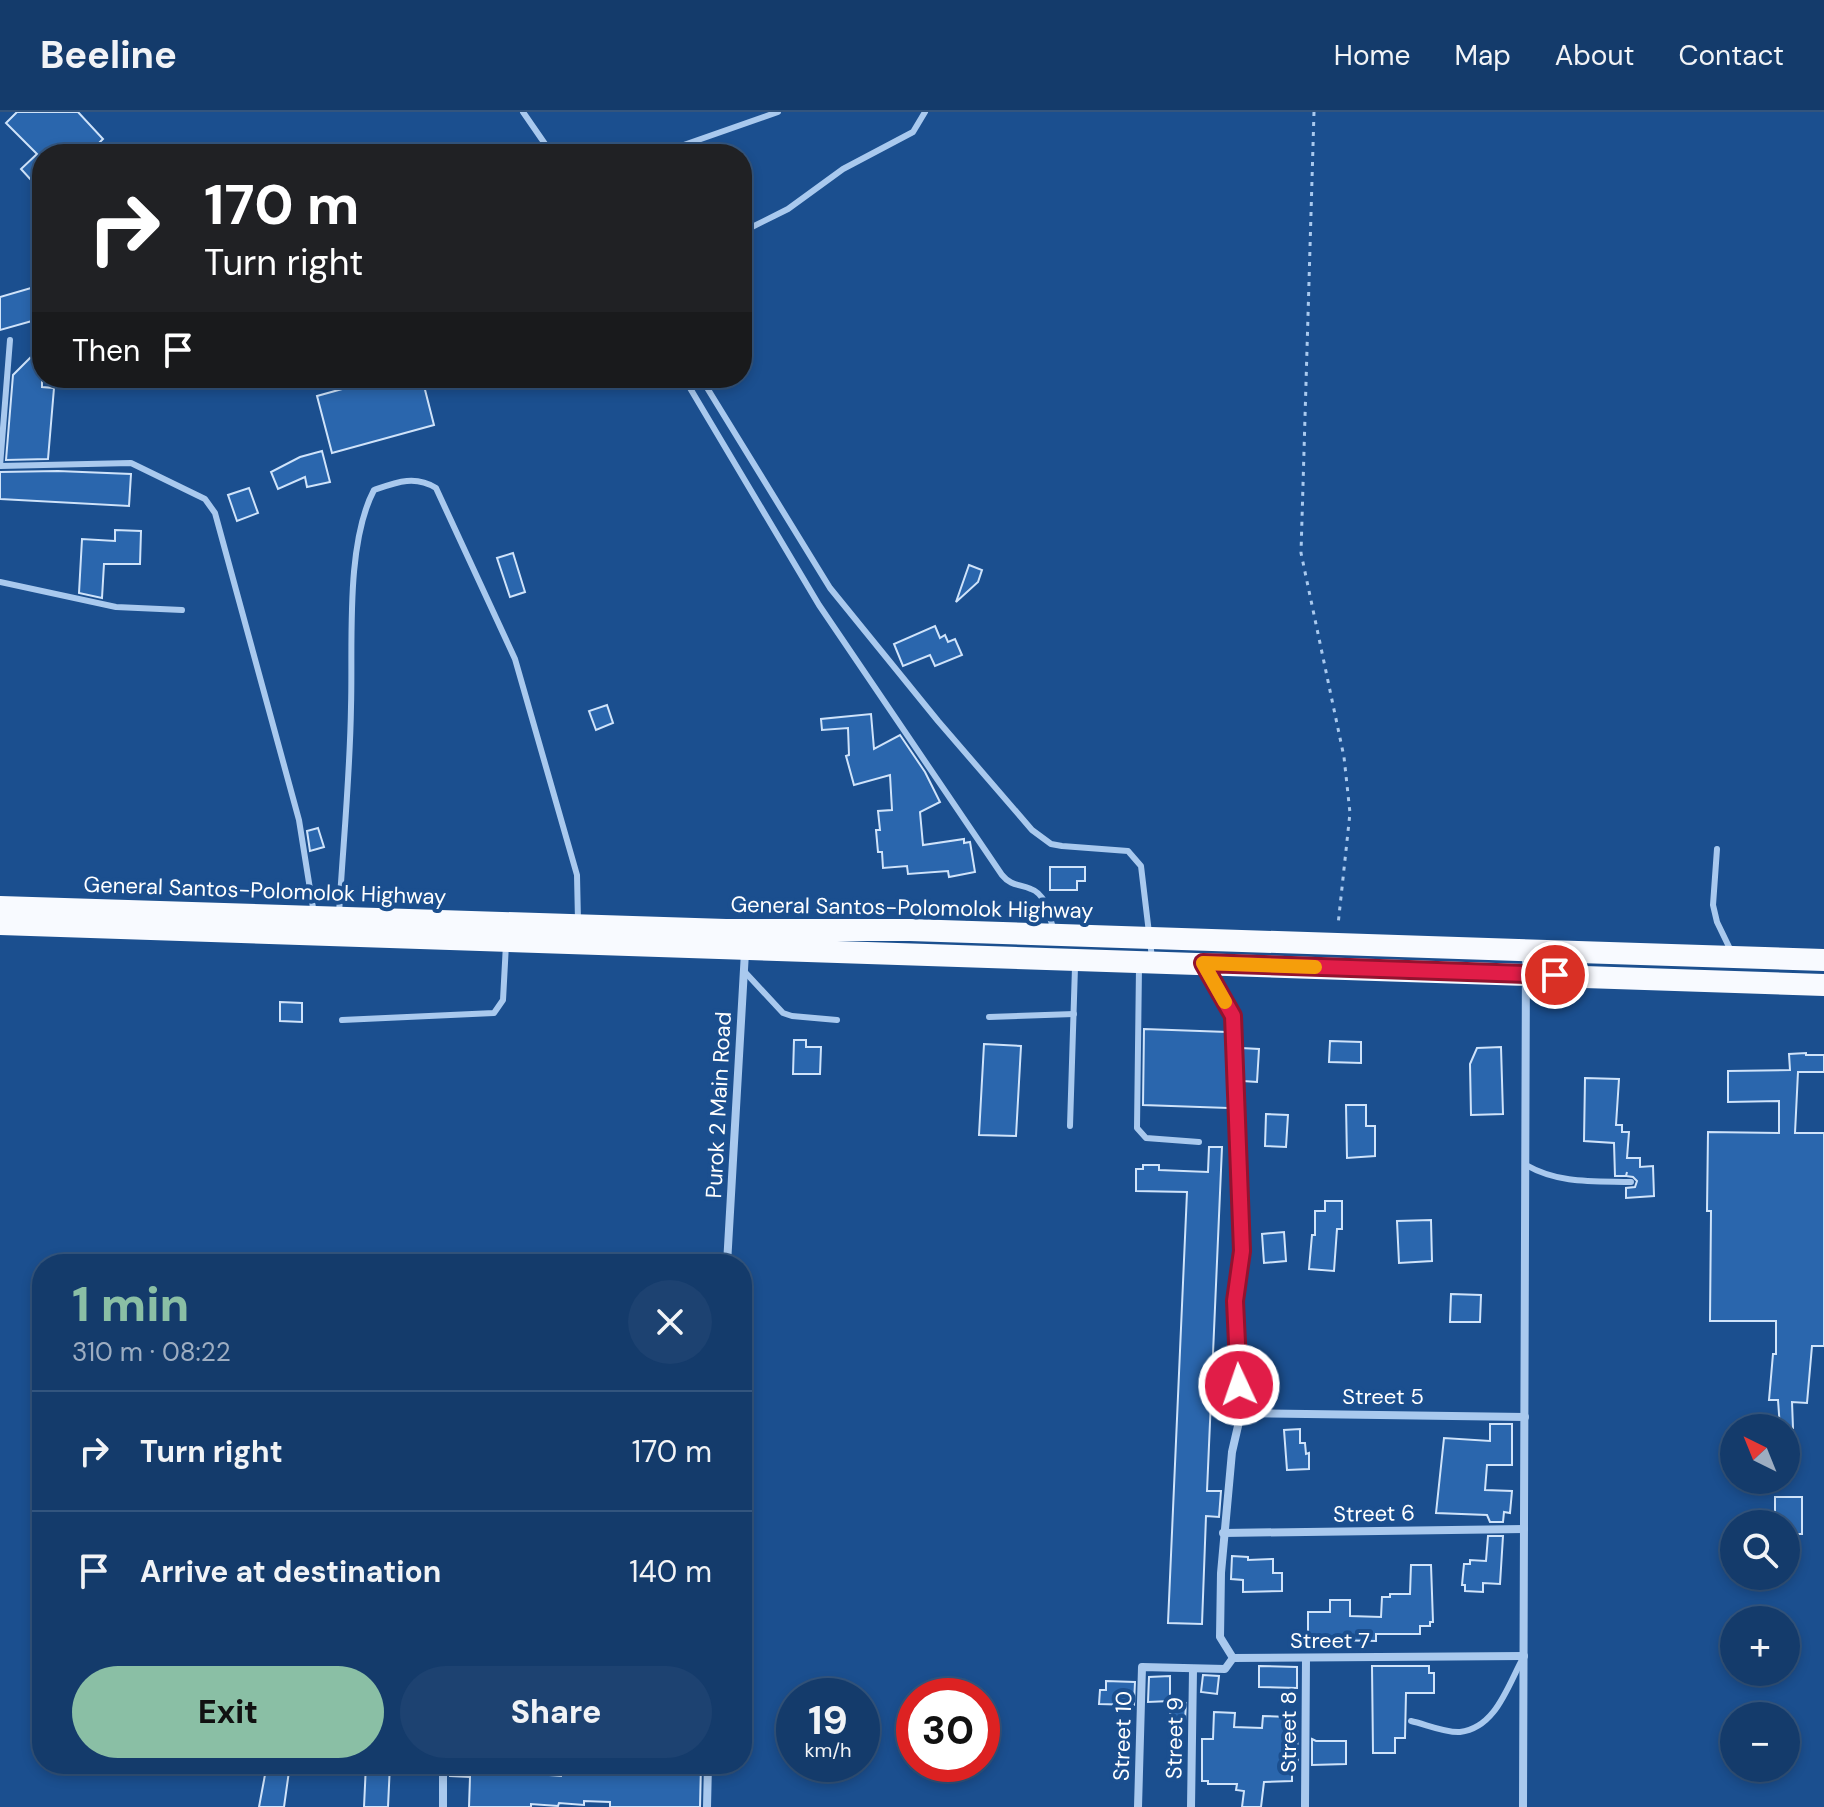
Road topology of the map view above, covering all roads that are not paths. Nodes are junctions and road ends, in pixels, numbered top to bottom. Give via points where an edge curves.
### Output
1 (523, 112) edge
2 (778, 112) edge
3 (925, 112) edge
4 (545, 144) edge
5 (687, 144) edge
6 (752, 227) edge
7 (10, 340) dead end
8 (690, 388) edge
9 (707, 388) edge
10 (0, 466) edge
11 (0, 582) edge
12 (182, 610) dead end
13 (1717, 849) dead end
14 (0, 907) edge
15 (315, 917) junction
16 (339, 918) junction
17 (0, 924) edge
18 (578, 925) junction
19 (1056, 935) junction
20 (1150, 938) junction
21 (506, 940) junction
22 (745, 948) junction
23 (1526, 950) junction
24 (1733, 957) junction
25 (1075, 959) junction
26 (1824, 960) edge
27 (1146, 961) junction
28 (1203, 963) junction
29 (744, 971) junction
30 (1526, 974) junction
31 (1824, 985) edge
32 (1074, 1014) junction
33 (989, 1017) dead end
34 (342, 1020) dead end
35 (837, 1020) dead end
36 (1070, 1126) dead end
37 (1199, 1142) dead end
38 (1526, 1165) junction
39 (1631, 1182) dead end
40 (728, 1254) edge
41 (1241, 1413) junction
42 (1525, 1417) junction
43 (1524, 1529) junction
44 (1223, 1533) dead end
45 (1524, 1656) junction
46 (1233, 1658) junction
47 (1306, 1658) junction
48 (1142, 1667) joint
49 (1193, 1670) junction
50 (1411, 1721) dead end
51 (443, 1774) edge
52 (708, 1774) edge
53 (443, 1807) edge
54 (707, 1807) edge
55 (1138, 1807) edge
56 (1191, 1807) edge
57 (1305, 1807) edge
58 (1523, 1807) edge

1 - 4 lane
2 - 5 lane
3 - 6 lane via 913,132
7 - 10 lane
8 - 19 lane via 819,605 1002,875 1042,898
9 - 20 lane via 830,588 1032,830 1051,844 1128,851 1137,859
10 - 15 lane via 131,463 205,499 215,513 299,820
11 - 12 lane via 116,607
13 - 24 lane via 1713,905
14 - 15 highway, General Santos-Polomolok Highway
15 - 16 highway, General Santos-Polomolok Highway
16 - 18 highway, General Santos-Polomolok Highway
16 - 18 lane via 352,610 364,508 374,490 403,480 424,480 436,488 515,659 577,875
17 - 21 highway
18 - 19 highway, General Santos-Polomolok Highway
19 - 20 highway, General Santos-Polomolok Highway
20 - 23 highway, General Santos-Polomolok Highway
20 - 27 lane
21 - 22 highway
21 - 34 lane via 503,1000 494,1013
22 - 25 highway
22 - 29 street, Purok 2 Main Road
23 - 24 highway, General Santos-Polomolok Highway
23 - 30 street
24 - 26 highway, General Santos-Polomolok Highway
25 - 27 highway
25 - 32 lane
27 - 28 highway
27 - 37 lane via 1137,1128 1146,1138
28 - 30 highway
28 - 41 street via 1233,1016 1242,1251 1235,1301
29 - 35 lane via 783,1013
29 - 40 street, Purok 2 Main Road
30 - 31 highway
30 - 38 street
32 - 33 lane
32 - 36 lane
38 - 39 lane via 1559,1180
38 - 42 street
41 - 42 street, Street 5
41 - 46 street via 1232,1452 1221,1573 1220,1637
42 - 43 street
43 - 44 street, Street 6
43 - 45 street
45 - 47 street, Street 7
45 - 50 lane via 1482,1725 1458,1732
45 - 58 street
46 - 47 street, Street 7
46 - 49 street, Street 7 via 1225,1669
47 - 57 street, Street 8
48 - 49 street, Street 7
48 - 55 street, Street 10
49 - 56 street, Street 9
51 - 53 street
52 - 54 street

